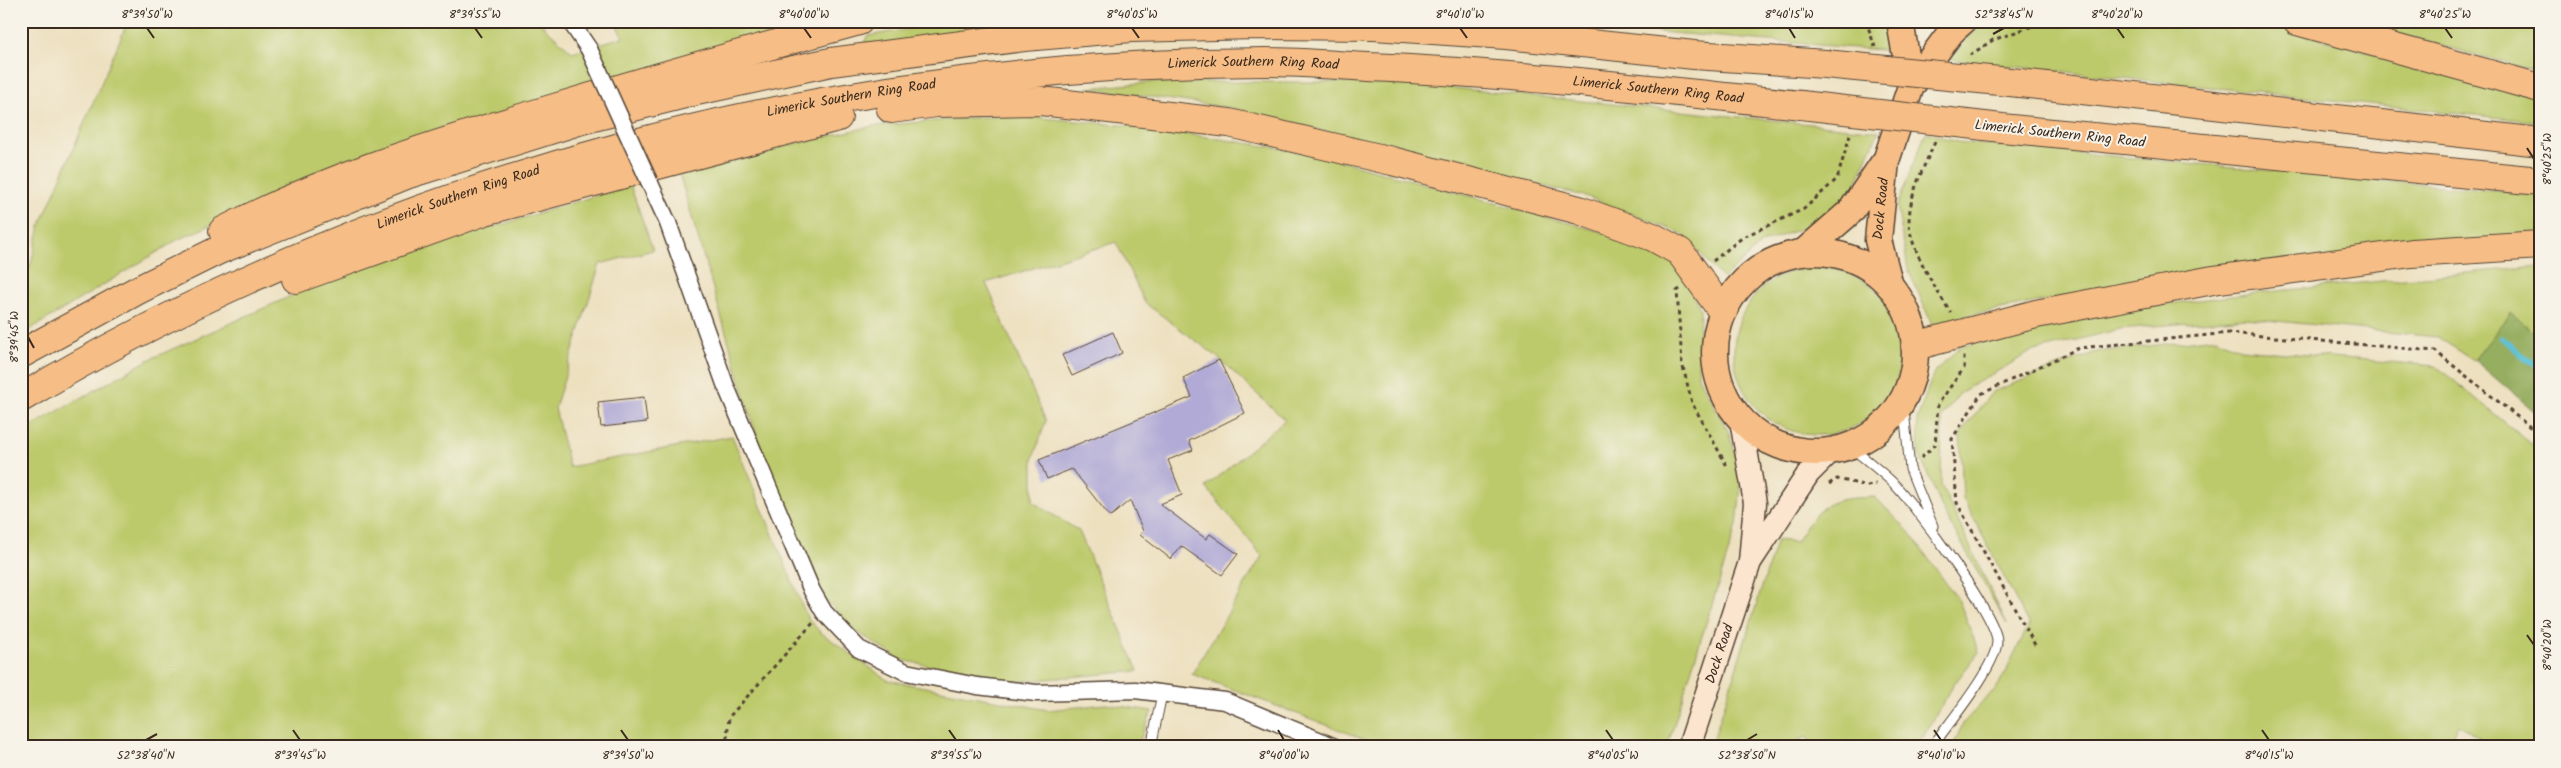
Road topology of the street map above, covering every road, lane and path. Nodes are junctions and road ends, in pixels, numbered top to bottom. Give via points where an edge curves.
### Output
1 (570, 21) edge
2 (858, 21) edge
3 (1866, 21) edge
4 (1900, 21) edge
5 (1963, 21) edge
6 (2047, 21) edge
7 (2297, 21) edge
8 (1876, 50) dead end
9 (1966, 64) dead end
10 (1911, 86) junction
11 (2540, 88) edge
12 (847, 114) junction
13 (1852, 130) dead end
14 (1938, 134) dead end
15 (2540, 142) edge
16 (1886, 161) junction
17 (567, 162) junction
18 (2540, 181) edge
19 (2540, 245) edge
20 (1804, 252) junction
21 (1697, 275) junction
22 (1890, 286) junction
23 (1723, 312) junction
24 (1964, 332) junction
25 (1915, 346) junction
26 (32, 347) edge
27 (21, 398) edge
28 (1903, 400) junction
29 (21, 410) edge
30 (1741, 420) junction
31 (2540, 435) edge
32 (1840, 448) junction
33 (1910, 469) junction
34 (1891, 480) junction
35 (1822, 488) dead end
36 (1753, 491) junction
37 (1937, 536) junction
38 (1750, 562) junction
39 (824, 612) junction
40 (2035, 645) dead end
41 (1162, 694) junction
42 (726, 747) edge
43 (1150, 747) edge
44 (1335, 747) edge
45 (1689, 747) edge
46 (1932, 747) edge

1 - 39 street, bridge via 589,49 668,223 725,384 812,591
2 - 26 highway via 687,68 422,148 274,205 106,293
3 - 8 path
4 - 10 main road, Dock Road
5 - 10 main road, Dock Road
6 - 9 path via 1993,40 1970,56
7 - 11 highway
10 - 16 main road, Dock Road
12 - 17 highway via 774,123
12 - 21 highway via 937,103 1041,101 1228,123 1392,161 1579,210 1653,237 1680,252
12 - 29 highway via 485,211 296,279 127,353
13 - 21 path via 1837,179 1804,209 1743,237
14 - 24 path via 1916,185 1909,224 1922,265
15 - 26 highway, bridge via 2020,83 1506,35 1374,26 1131,28 1024,37 831,62 582,120 406,175 219,250
16 - 20 main road, Dock Road via 1851,211
16 - 22 main road, Dock Road via 1878,240
17 - 18 highway, Limerick Southern Ring Road, bridge via 681,131 816,103 949,82 1093,68 1268,62 1587,82 2002,128
17 - 27 highway, Limerick Southern Ring Road via 443,201 278,267 91,356
19 - 24 highway via 2412,252 2213,280 2036,314
20 - 22 main road via 1828,253 1851,259 1872,270
20 - 23 main road via 1779,259 1756,271 1737,289
21 - 23 highway
21 - 36 path via 1677,291 1682,362 1692,403 1731,473
22 - 25 main road via 1908,314
23 - 30 main road via 1715,340 1716,368 1724,396
24 - 25 highway
24 - 33 path via 1964,368 1938,404 1935,445
25 - 28 main road via 1912,374
28 - 32 main road via 1889,420 1870,435
28 - 33 lane
30 - 32 main road via 1767,440 1798,451
30 - 36 main road, Dock Road
31 - 40 path via 2435,351 2229,334 2079,348 1982,394 1952,439 1957,503
32 - 34 lane
32 - 38 main road, Dock Road via 1808,474
33 - 37 lane
34 - 35 path via 1868,486 1837,479
34 - 37 lane
36 - 38 main road, Dock Road via 1755,503
37 - 46 lane via 1990,619 1998,640 1993,661
38 - 45 main road, Dock Road
39 - 41 street via 858,649 906,672 1036,693 1134,690
39 - 42 path via 729,716
41 - 43 lane
41 - 44 street via 1224,701

